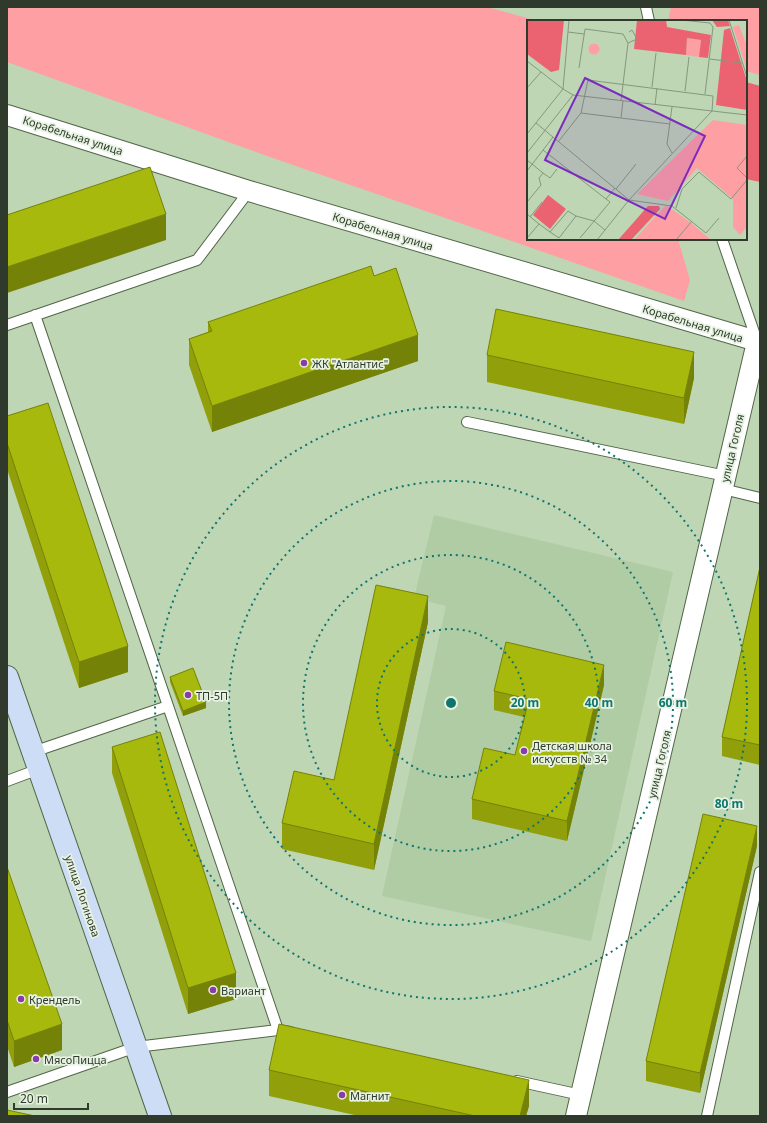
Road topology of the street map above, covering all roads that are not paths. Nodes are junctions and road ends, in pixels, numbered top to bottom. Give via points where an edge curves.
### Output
1 (646, 7) edge
2 (649, 20) edge
3 (7, 115) edge
4 (249, 191) junction
5 (722, 240) edge
6 (35, 315) junction
7 (7, 325) edge
8 (758, 342) edge
9 (467, 422) dead end
10 (724, 482) junction
11 (760, 498) edge
12 (7, 677) edge
13 (168, 706) junction
14 (36, 761) junction
15 (7, 781) edge
16 (760, 872) edge
17 (278, 1030) junction
18 (302, 1035) edge
19 (136, 1047) junction
20 (504, 1078) edge
21 (7, 1092) edge
22 (581, 1095) junction
23 (160, 1116) edge
24 (576, 1116) edge
25 (707, 1116) edge

1 - 2 lane
3 - 4 street, Корабельная улица
4 - 6 lane via 197,260
4 - 8 street, Корабельная улица
5 - 8 lane
6 - 7 lane
6 - 13 lane
8 - 10 street, улица Гоголя
9 - 10 lane
10 - 11 lane
10 - 22 street, улица Гоголя
12 - 14 main road, улица Логинова
13 - 14 lane
13 - 17 lane
14 - 15 lane
14 - 19 main road, улица Логинова
16 - 25 lane
17 - 18 lane
17 - 19 lane
19 - 21 lane
19 - 23 main road, улица Логинова
20 - 22 lane
22 - 24 street, улица Гоголя

